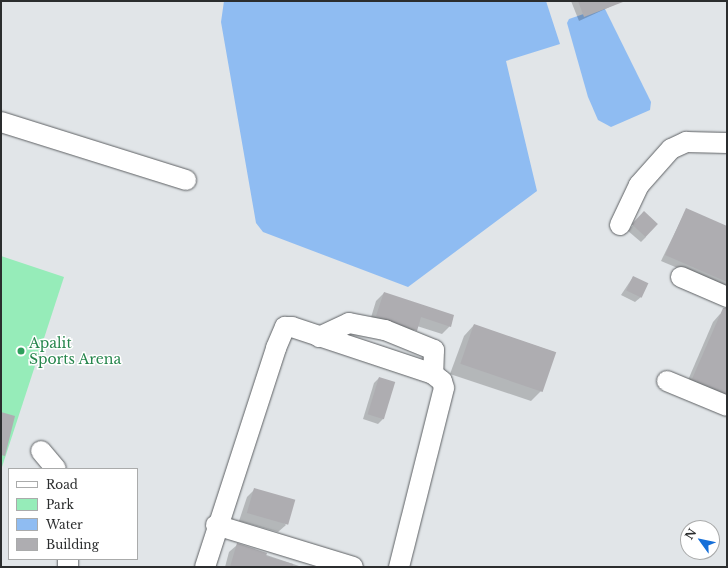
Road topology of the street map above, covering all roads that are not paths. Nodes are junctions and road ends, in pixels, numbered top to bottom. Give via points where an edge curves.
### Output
1 (1, 122) edge
2 (727, 143) edge
3 (186, 180) dead end
4 (620, 225) dead end
5 (681, 277) dead end
6 (727, 296) edge
7 (319, 337) junction
8 (433, 374) junction
9 (667, 381) dead end
10 (727, 406) edge
11 (41, 451) dead end
12 (55, 468) edge
13 (216, 525) junction
14 (326, 563) edge
15 (205, 567) edge
16 (353, 567) edge
17 (399, 567) edge

1 - 3 street
2 - 4 street via 686,142 671,149 639,185
5 - 6 street
7 - 8 street
7 - 8 street via 349,323 385,330 434,350
7 - 13 street via 285,327
8 - 17 street via 439,377 444,388
9 - 10 street
11 - 12 street
13 - 14 street
13 - 15 street
14 - 16 street

